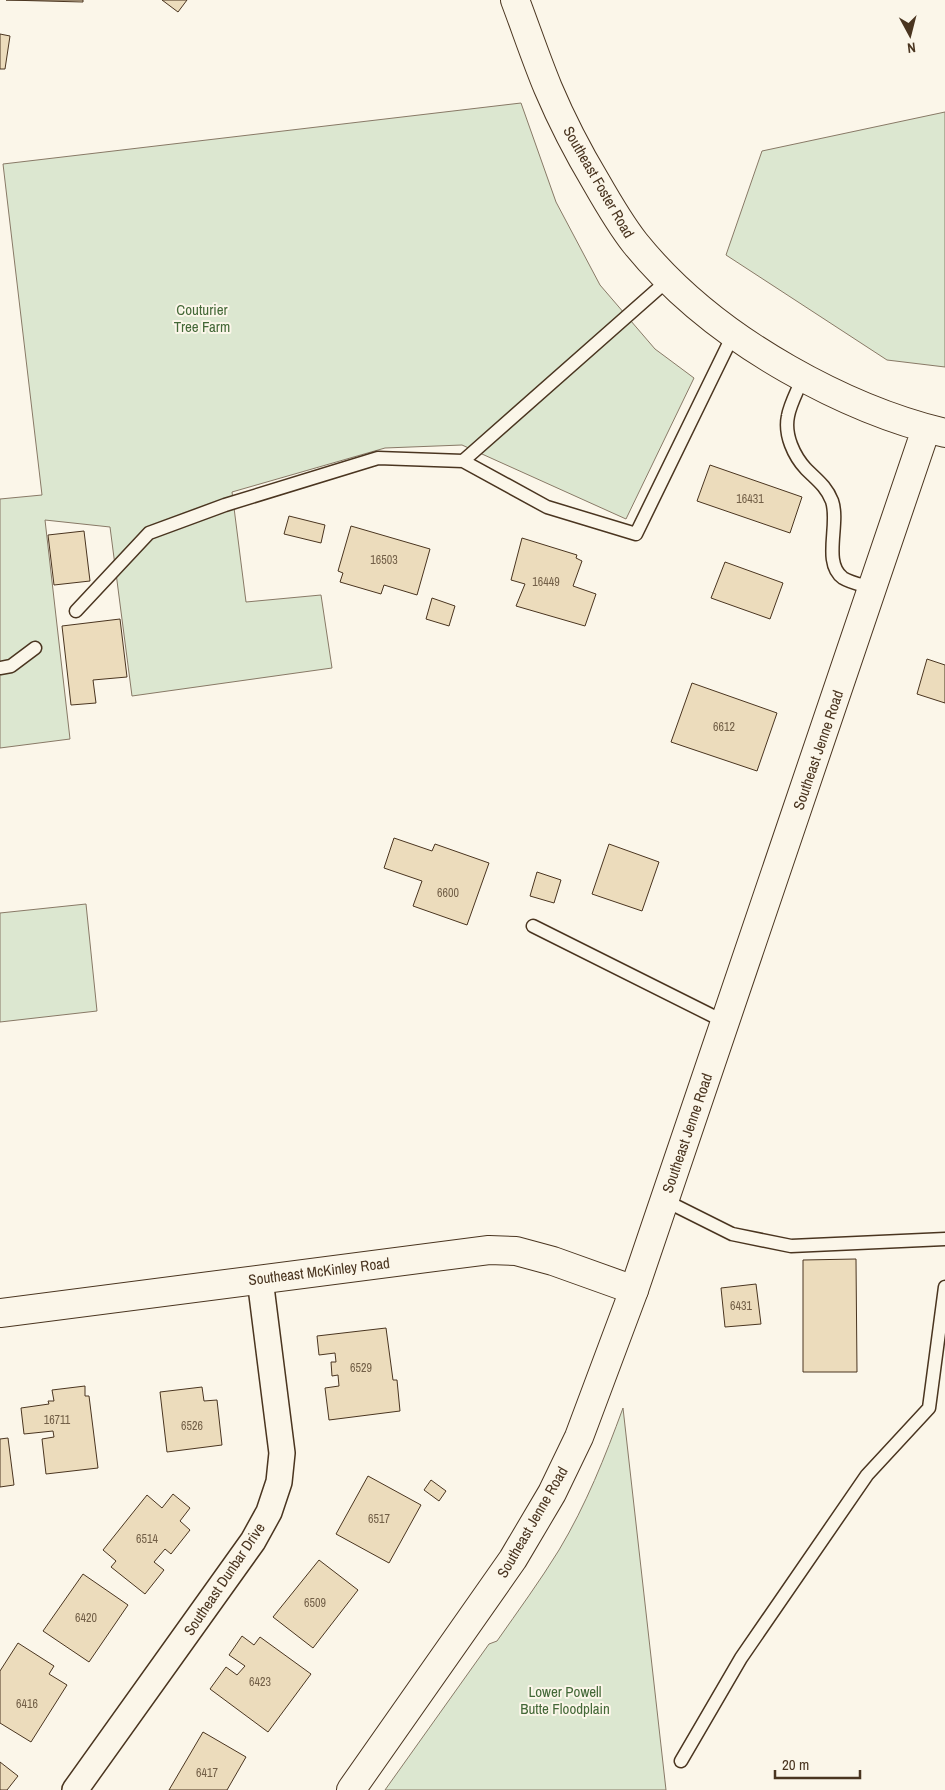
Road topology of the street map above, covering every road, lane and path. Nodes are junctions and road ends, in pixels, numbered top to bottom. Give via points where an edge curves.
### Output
1 (515, 0) edge
2 (668, 280) junction
3 (733, 335) junction
4 (803, 377) junction
5 (936, 431) edge
6 (463, 461) junction
7 (872, 588) junction
8 (76, 611) dead end
9 (35, 648) dead end
10 (0, 668) edge
11 (533, 926) dead end
12 (725, 1022) junction
13 (664, 1200) junction
14 (945, 1240) edge
15 (260, 1279) junction
16 (945, 1287) edge
17 (634, 1290) junction
18 (0, 1313) edge
19 (680, 1761) dead end
20 (75, 1790) edge
21 (351, 1790) edge

1 - 2 main road, Southeast Foster Road via 548,88 575,145 606,201 634,242
2 - 3 main road, Southeast Foster Road
2 - 6 lane
3 - 4 main road, Southeast Foster Road
3 - 6 lane via 636,534 547,507
4 - 5 main road, Southeast Foster Road via 847,399
4 - 7 lane via 788,417 794,454 827,488 833,504 832,556 835,568 843,578
5 - 7 main road, Southeast Jenne Road
6 - 8 lane via 378,458 225,505 149,533
7 - 12 main road, Southeast Jenne Road
9 - 10 lane via 12,666
11 - 12 lane
12 - 13 main road, Southeast Jenne Road
13 - 14 lane via 732,1234 791,1246
13 - 17 main road, Southeast Jenne Road
15 - 17 main road, Southeast McKinley Road via 489,1250 516,1251 553,1261
15 - 18 main road, Southeast McKinley Road
15 - 20 street, Southeast Dunbar Drive via 282,1453 279,1482 269,1512 253,1542
16 - 19 lane via 929,1408 867,1475 741,1658
17 - 21 main road, Southeast Jenne Road via 583,1428 552,1493 513,1559

